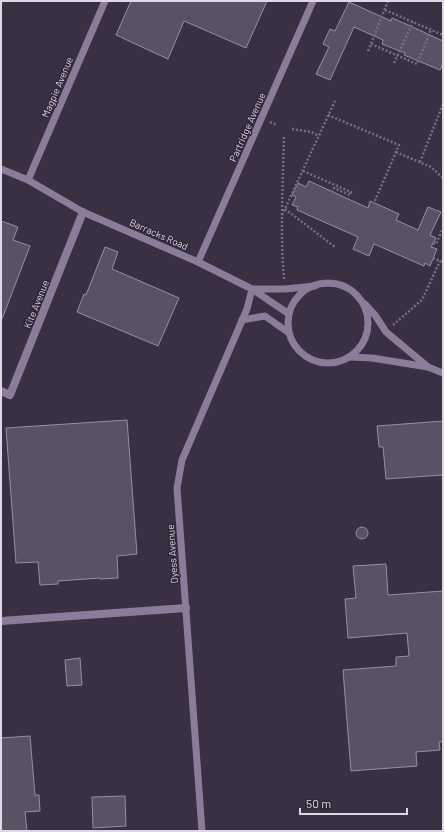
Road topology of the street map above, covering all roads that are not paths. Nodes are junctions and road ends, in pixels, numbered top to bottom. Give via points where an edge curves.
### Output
1 (105, 1) edge
2 (313, 1) edge
3 (1, 169) edge
4 (28, 180) junction
5 (83, 212) junction
6 (198, 262) junction
7 (315, 286) junction
8 (252, 289) junction
9 (359, 298) junction
10 (289, 314) junction
11 (242, 320) junction
12 (289, 333) junction
13 (349, 357) junction
14 (428, 367) junction
15 (443, 373) edge
16 (1, 391) edge
17 (186, 608) junction
18 (1, 621) edge
19 (202, 831) edge

1 - 4 lane, Magpie Avenue
2 - 6 lane, Partridge Avenue
3 - 4 lane, Barracks Road
4 - 5 lane, Barracks Road
5 - 6 lane, Barracks Road
5 - 16 street, Kite Avenue via 10,395
6 - 8 lane, Barracks Road
7 - 8 lane, Barracks Road
7 - 9 lane via 322,283 336,284 349,289
7 - 10 lane via 298,296
8 - 10 lane
8 - 11 lane, Dyess Avenue
9 - 13 lane via 366,310 368,324 359,349
9 - 14 lane via 386,332
10 - 12 lane
11 - 12 lane via 266,316
11 - 17 lane, Dyess Avenue via 182,460 177,488
12 - 13 lane via 302,354 313,360 325,363 338,362
13 - 14 lane
14 - 15 lane
17 - 18 street
17 - 19 lane, Dyess Avenue

